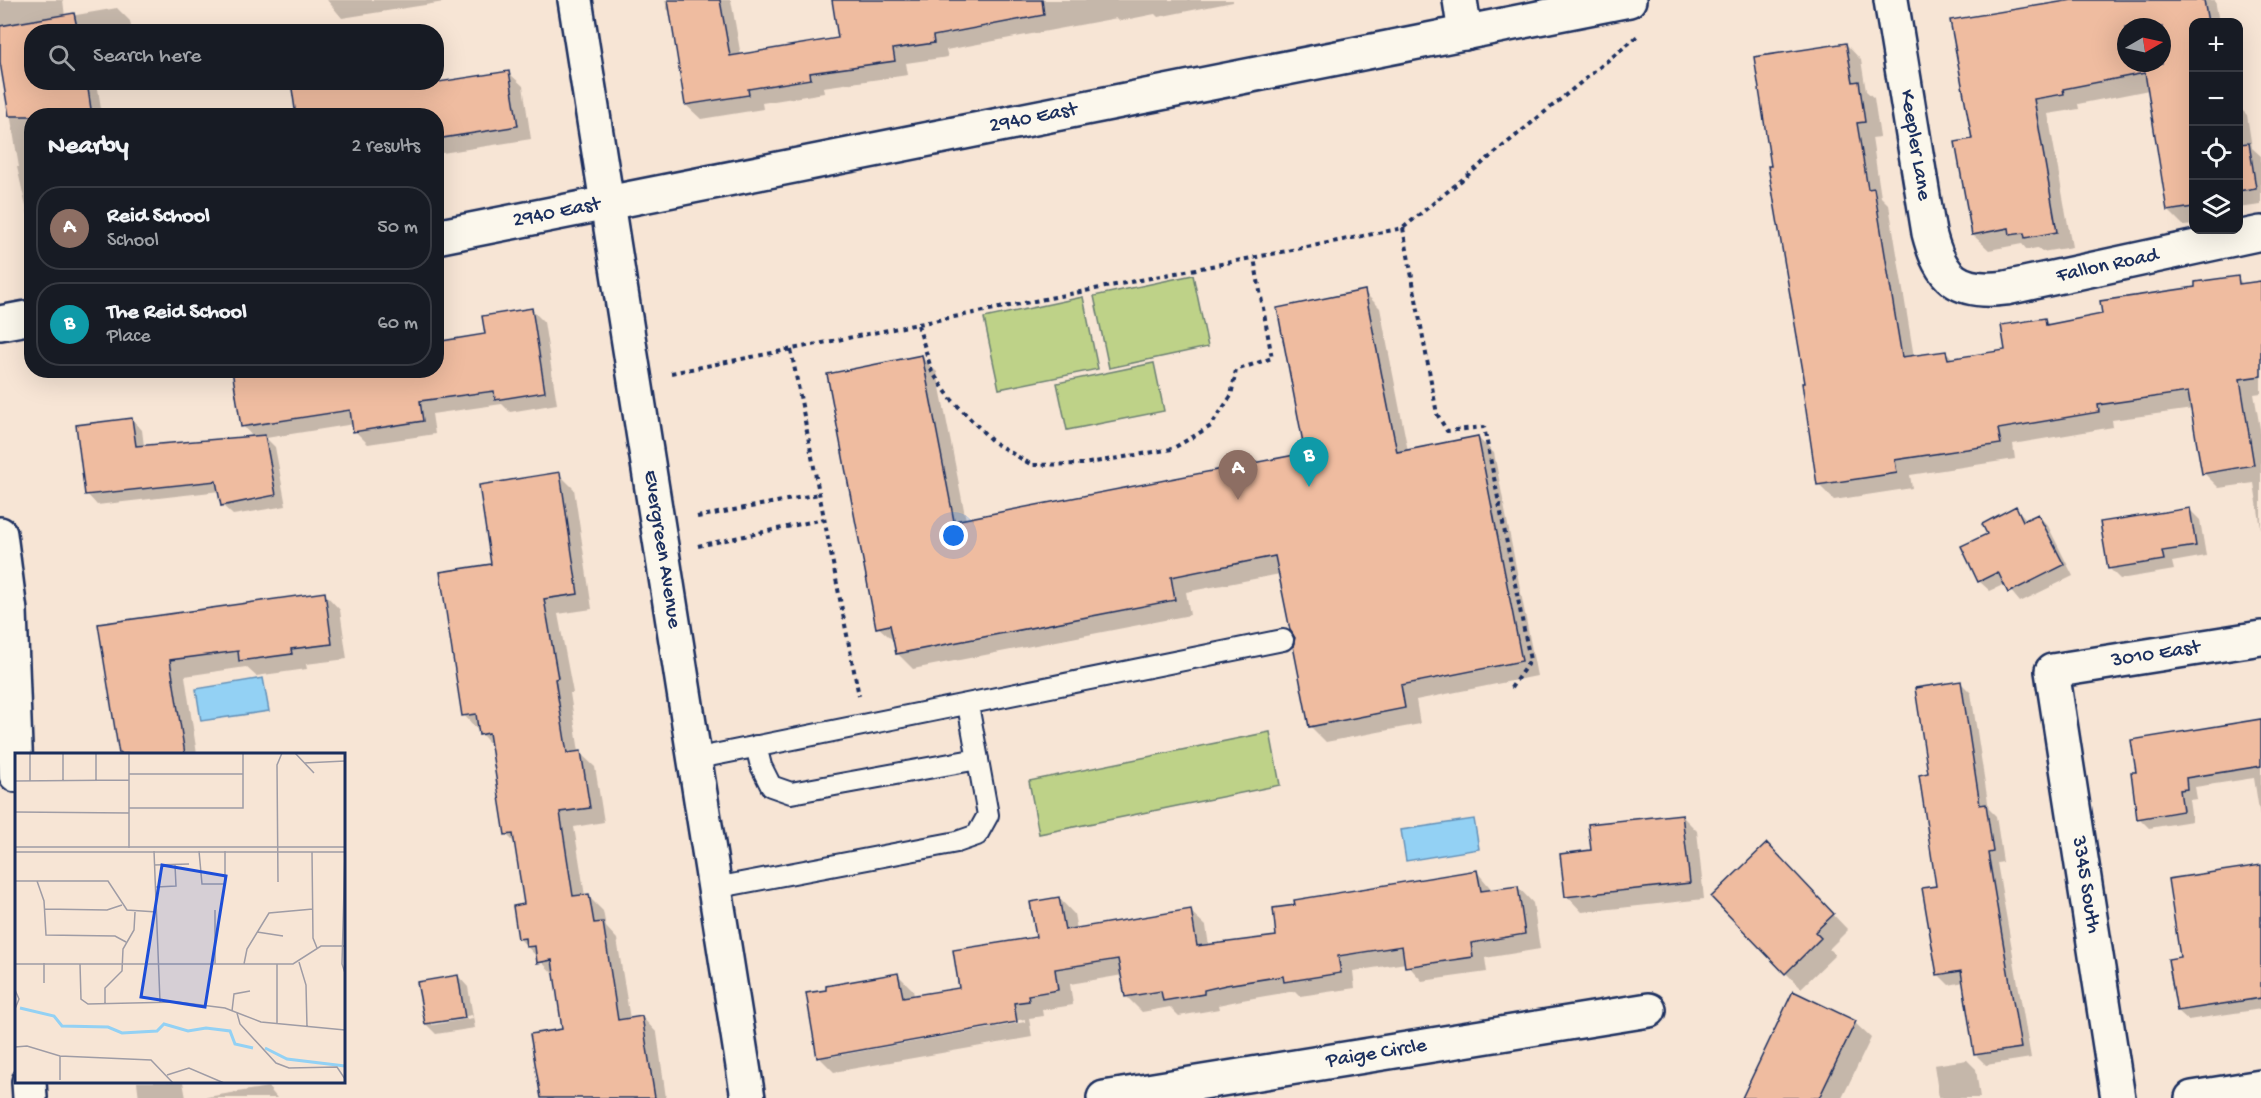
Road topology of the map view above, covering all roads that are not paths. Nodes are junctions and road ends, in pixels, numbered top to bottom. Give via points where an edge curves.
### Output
1 (574, 0) edge
2 (1460, 0) edge
3 (1629, 0) edge
4 (1891, 0) edge
5 (1465, 33) junction
6 (606, 203) junction
7 (2261, 233) edge
8 (444, 235) edge
9 (1956, 284) joint
10 (24, 318) edge
11 (0, 323) edge
12 (0, 534) edge
13 (2261, 638) edge
14 (1283, 640) dead end
15 (2052, 671) joint
16 (968, 705) junction
17 (756, 746) junction
18 (15, 753) edge
19 (694, 759) junction
20 (978, 759) junction
21 (715, 888) junction
22 (1649, 1010) dead end
23 (29, 1083) edge
24 (2261, 1087) edge
25 (30, 1098) edge
26 (748, 1098) edge
27 (1104, 1098) edge
28 (2118, 1098) edge
29 (2192, 1098) edge

1 - 6 street, Evergreen Avenue
2 - 5 street
3 - 5 street, 2940 East
4 - 9 street, Keepler Lane via 1929,233 1938,262
5 - 6 street, 2940 East
6 - 8 street, 2940 East
6 - 19 street, Evergreen Avenue
7 - 9 street, Fallon Road via 2006,288 1981,290
10 - 11 street
12 - 18 street via 10,611
13 - 15 street, 3010 East
14 - 16 lane
15 - 28 street, 3345 South
16 - 17 lane
16 - 20 lane
17 - 19 lane
17 - 20 lane via 760,766 771,786 791,793
19 - 21 street, Evergreen Avenue
20 - 21 lane via 988,816 976,835 957,842
21 - 26 street, Evergreen Avenue
22 - 27 street, Paige Circle
23 - 25 street
24 - 29 street

